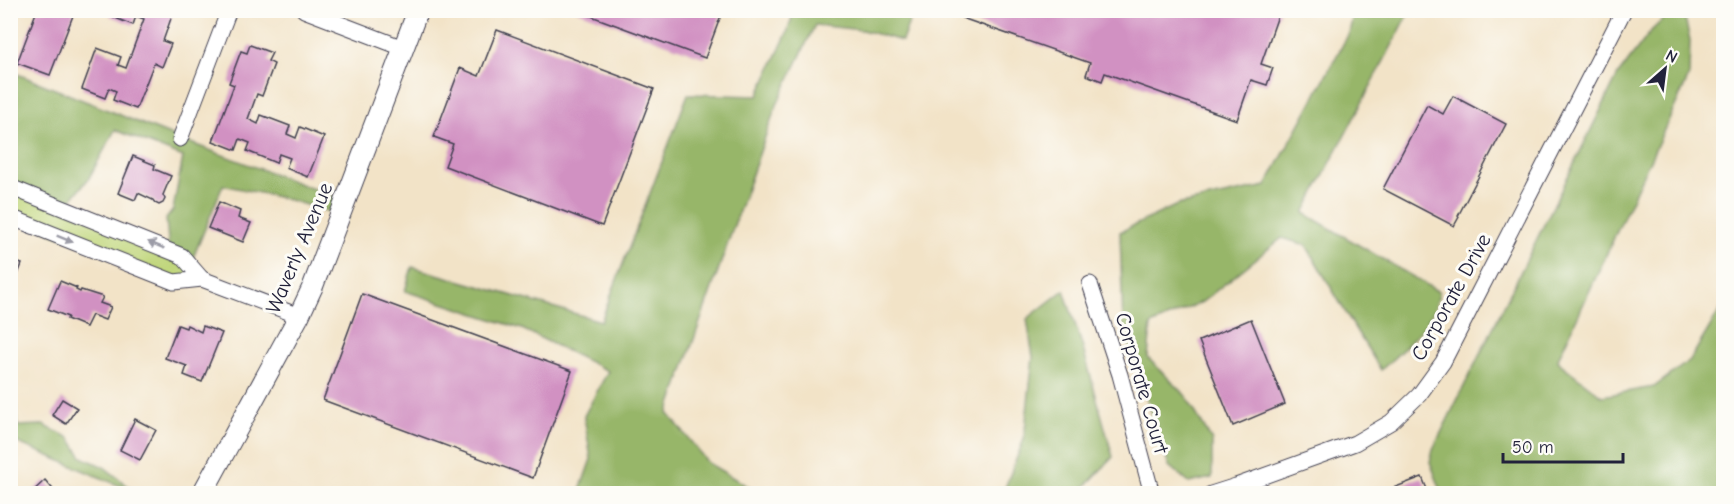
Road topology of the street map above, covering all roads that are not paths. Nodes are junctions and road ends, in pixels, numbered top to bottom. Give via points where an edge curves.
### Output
1 (229, 10) edge
2 (304, 10) edge
3 (418, 10) edge
4 (1623, 10) edge
5 (404, 48) junction
6 (180, 139) dead end
7 (10, 187) edge
8 (10, 217) edge
9 (202, 279) junction
10 (1090, 284) dead end
11 (299, 316) junction
12 (202, 494) edge
13 (1152, 494) edge
14 (1210, 494) edge

1 - 6 street
2 - 5 street
3 - 5 street, Waverly Avenue
4 - 14 street, Corporate Drive via 1443,362 1419,394 1391,422 1355,442
5 - 11 street, Waverly Avenue
9 -> 7 street via 182,256
8 -> 9 street via 174,282
9 - 11 street
10 - 13 street, Corporate Court via 1120,375
11 - 12 street, Waverly Avenue

